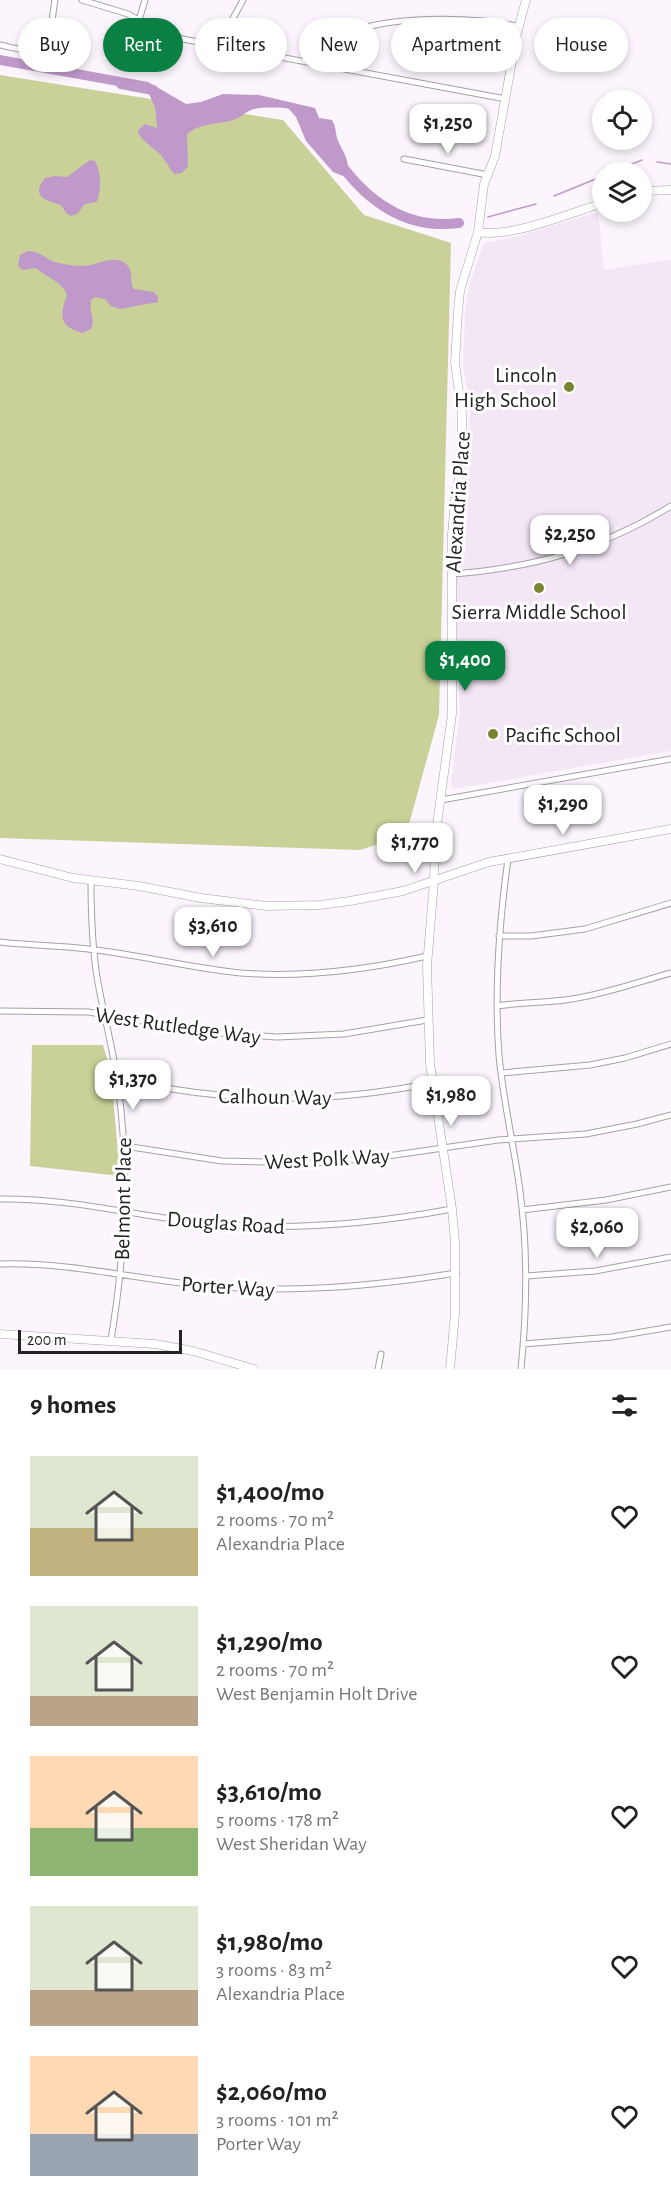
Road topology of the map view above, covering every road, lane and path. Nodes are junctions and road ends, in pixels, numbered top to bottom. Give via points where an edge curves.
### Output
1 (55, 0) edge
2 (82, 0) edge
3 (145, 0) edge
4 (243, 0) edge
5 (526, 0) edge
6 (135, 18) edge
7 (140, 18) edge
8 (233, 18) edge
9 (521, 18) edge
10 (0, 45) edge
11 (360, 72) edge
12 (511, 72) edge
13 (506, 99) junction
14 (404, 159) dead end
15 (488, 174) junction
16 (671, 190) edge
17 (652, 191) edge
18 (592, 206) edge
19 (478, 232) junction
20 (671, 506) edge
21 (452, 574) junction
22 (671, 759) edge
23 (441, 800) junction
24 (671, 829) edge
25 (0, 859) edge
26 (508, 859) junction
27 (91, 881) junction
28 (434, 881) junction
29 (671, 903) edge
30 (499, 936) junction
31 (0, 942) edge
32 (94, 950) junction
33 (427, 956) junction
34 (671, 973) edge
35 (497, 1006) junction
36 (0, 1012) edge
37 (105, 1014) junction
38 (427, 1020) junction
39 (671, 1044) edge
40 (501, 1073) junction
41 (432, 1083) junction
42 (118, 1085) junction
43 (671, 1115) edge
44 (511, 1139) junction
45 (124, 1146) junction
46 (441, 1147) junction
47 (671, 1187) edge
48 (0, 1199) edge
49 (452, 1209) junction
50 (522, 1210) junction
51 (125, 1211) junction
52 (671, 1257) edge
53 (0, 1264) edge
54 (456, 1273) junction
55 (121, 1274) junction
56 (526, 1276) junction
57 (671, 1327) edge
58 (0, 1334) edge
59 (111, 1340) junction
60 (524, 1344) junction
61 (381, 1354) dead end
62 (254, 1369) edge
63 (378, 1369) edge
64 (450, 1369) edge
65 (521, 1369) edge

1 - 10 street via 47,41 41,49
2 - 6 street
3 - 7 street
4 - 8 street
5 - 9 street, Alexandria Place
11 - 13 street
12 - 13 street, Alexandria Place
13 - 15 street, Alexandria Place
14 - 15 street
15 - 19 street, Alexandria Place via 482,190
16 - 17 street
18 - 19 street via 511,231
19 - 21 street, Alexandria Place via 458,311 456,374 462,413 462,460 453,519
20 - 21 street via 614,537 558,558 502,570
21 - 23 street, Alexandria Place via 453,714
22 - 23 street
23 - 28 street, Alexandria Place
24 - 26 street
25 - 27 street
26 - 28 street
26 - 30 street
27 - 28 street via 232,902 289,906 380,896
27 - 32 street, Belmont Place
28 - 33 street, Alexandria Place
29 - 30 street via 585,929
30 - 35 street
31 - 32 street
32 - 33 street via 205,969 281,975 334,973
32 - 37 street, Belmont Place
33 - 38 street, Alexandria Place
34 - 35 street via 589,997
35 - 40 street
36 - 37 street, West Rutledge Way
37 - 38 street, West Rutledge Way via 218,1033 278,1037 355,1033
37 - 42 street, Belmont Place
38 - 41 street, Alexandria Place
39 - 40 street via 590,1065
40 - 44 street
41 - 42 street, Calhoun Way via 360,1095 292,1100 211,1095 131,1082
41 - 46 street, Alexandria Place
42 - 45 street, Belmont Place
43 - 44 street, West Polk Way via 610,1130
44 - 46 street, West Polk Way
44 - 50 street
45 - 46 street, West Polk Way via 222,1161 280,1163 346,1161
45 - 51 street, Belmont Place
46 - 49 street, Alexandria Place
47 - 50 street
48 - 51 street, Douglas Road via 60,1201
49 - 51 street, Douglas Road via 388,1220 300,1227 214,1224
49 - 54 street, Alexandria Place
50 - 56 street
51 - 55 street, Belmont Place
52 - 56 street via 595,1271
53 - 55 street, Porter Way
54 - 55 street, Porter Way via 357,1287 278,1290 196,1285
54 - 64 street, Alexandria Place
55 - 59 street, Belmont Place
56 - 60 street
57 - 60 street via 612,1337
58 - 59 street
59 - 62 street via 183,1349
60 - 65 street
61 - 63 street

